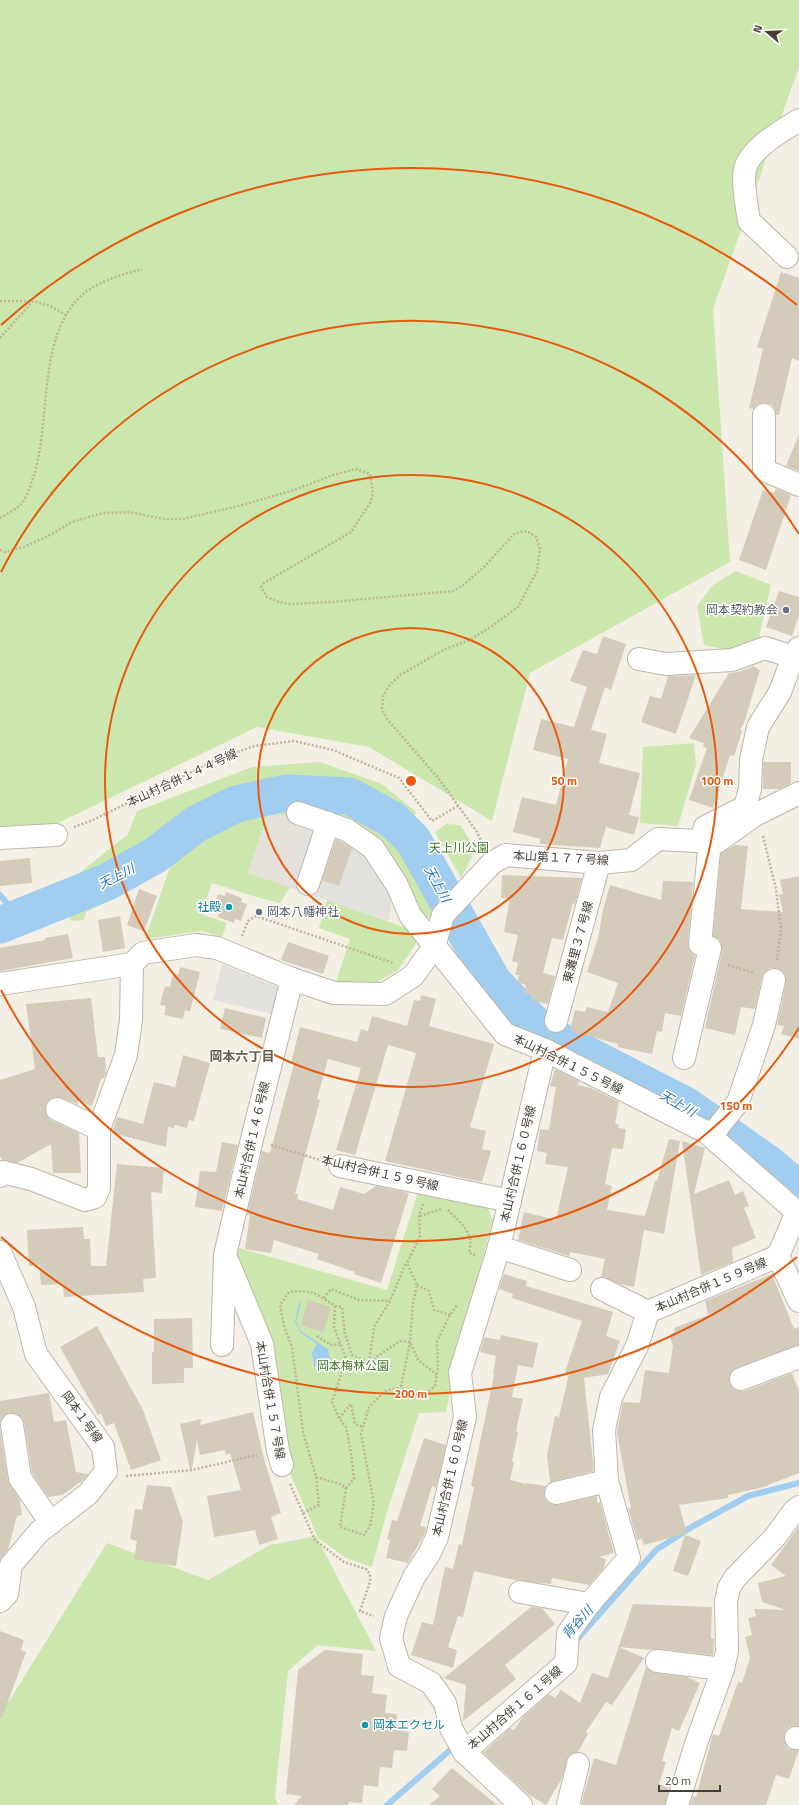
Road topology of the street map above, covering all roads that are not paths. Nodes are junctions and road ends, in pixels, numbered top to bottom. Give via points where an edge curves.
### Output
1 (799, 120) edge
2 (787, 256) dead end
3 (764, 415) dead end
4 (799, 485) edge
5 (760, 633) dead end
6 (793, 653) edge
7 (639, 659) dead end
8 (799, 793) edge
9 (298, 813) dead end
10 (328, 823) junction
11 (56, 835) road end
12 (0, 838) edge
13 (705, 841) junction
14 (599, 863) junction
15 (308, 884) dead end
16 (434, 947) junction
17 (132, 964) junction
18 (292, 979) junction
19 (774, 980) road end
20 (0, 984) edge
21 (556, 1021) dead end
22 (545, 1050) junction
23 (684, 1058) dead end
24 (57, 1109) dead end
25 (99, 1128) junction
26 (717, 1128) junction
27 (340, 1166) road end
28 (0, 1175) edge
29 (510, 1201) junction
30 (798, 1213) edge
31 (489, 1248) junction
32 (0, 1252) edge
33 (225, 1255) junction
34 (778, 1256) junction
35 (570, 1270) dead end
36 (602, 1289) dead end
37 (799, 1300) edge
38 (648, 1312) junction
39 (222, 1344) dead end
40 (799, 1357) edge
41 (741, 1380) dead end
42 (12, 1426) dead end
43 (280, 1458) road end
44 (607, 1481) junction
45 (556, 1493) dead end
46 (799, 1507) edge
47 (51, 1523) junction
48 (520, 1592) dead end
49 (0, 1601) edge
50 (589, 1604) junction
51 (657, 1661) dead end
52 (723, 1669) junction
53 (464, 1752) junction
54 (578, 1764) dead end
55 (521, 1805) edge
56 (568, 1805) edge
57 (677, 1805) edge

1 - 2 street via 766,142 752,156 745,169 749,221
3 - 4 street via 764,470
5 - 6 street via 786,645
6 - 7 street via 765,648 732,660 666,664
6 - 13 street via 780,692 758,727 751,760 750,789 745,807 705,827
8 - 13 street, 本山第１７７号線 via 755,815 717,842
9 - 10 street, 本山村合併１５５号線
10 - 15 street
10 - 16 street, 本山村合併１５５号線 via 348,830 373,848 397,885 410,915
11 - 12 street
13 - 14 street, 本山第１７７号線 via 658,839 630,860
13 - 23 street via 700,944 710,948
14 - 16 street, 本山第１７７号線 via 506,855 492,863 443,915
14 - 21 street, 東灘里３７号線
16 - 18 street via 413,976 385,994 334,992
16 - 22 street, 本山村合併１５５号線 via 505,1034
17 - 18 street via 143,953 196,945 217,948
17 - 20 street
17 - 25 street via 131,1020 126,1055
18 - 33 street, 本山村合併１４６号線
19 - 26 street via 764,1025 738,1102
22 - 26 street, 本山村合併１５５号線 via 706,1132
22 - 29 street, 本山村合併１６０号線
24 - 25 street
25 - 28 street via 99,1188 96,1197 85,1200 30,1179 4,1172
26 - 30 street, 本山村合併１５５号線
27 - 29 street, 本山村合併１５９号線
29 - 31 street, 本山村合併１６０号線
30 - 34 street
31 - 35 street
31 - 53 street, 本山村合併１６０号線 via 460,1373 464,1417 437,1537 396,1616 391,1638 399,1666 431,1683 445,1702 451,1728
32 - 47 street, 岡本１号線 via 24,1307 36,1354 103,1447 106,1471 88,1494
33 - 39 street, 本山村合併１４６号線
33 - 43 street, 本山村合併１５７号線 via 262,1344
34 - 37 street
34 - 38 street, 本山村合併１５９号線
36 - 38 street, 本山村合併１５９号線
38 - 44 street via 637,1346 611,1397 604,1430
40 - 41 street
42 - 47 street via 20,1478
44 - 45 street
44 - 50 street via 629,1558
46 - 52 street via 729,1588 726,1601 727,1652
47 - 49 street via 39,1532 11,1565 7,1594
48 - 50 street
50 - 53 street, 本山村合併１６１号線 via 568,1633 566,1663
51 - 52 street
52 - 57 street
53 - 55 street, 本山村合併１６０号線
54 - 56 street

